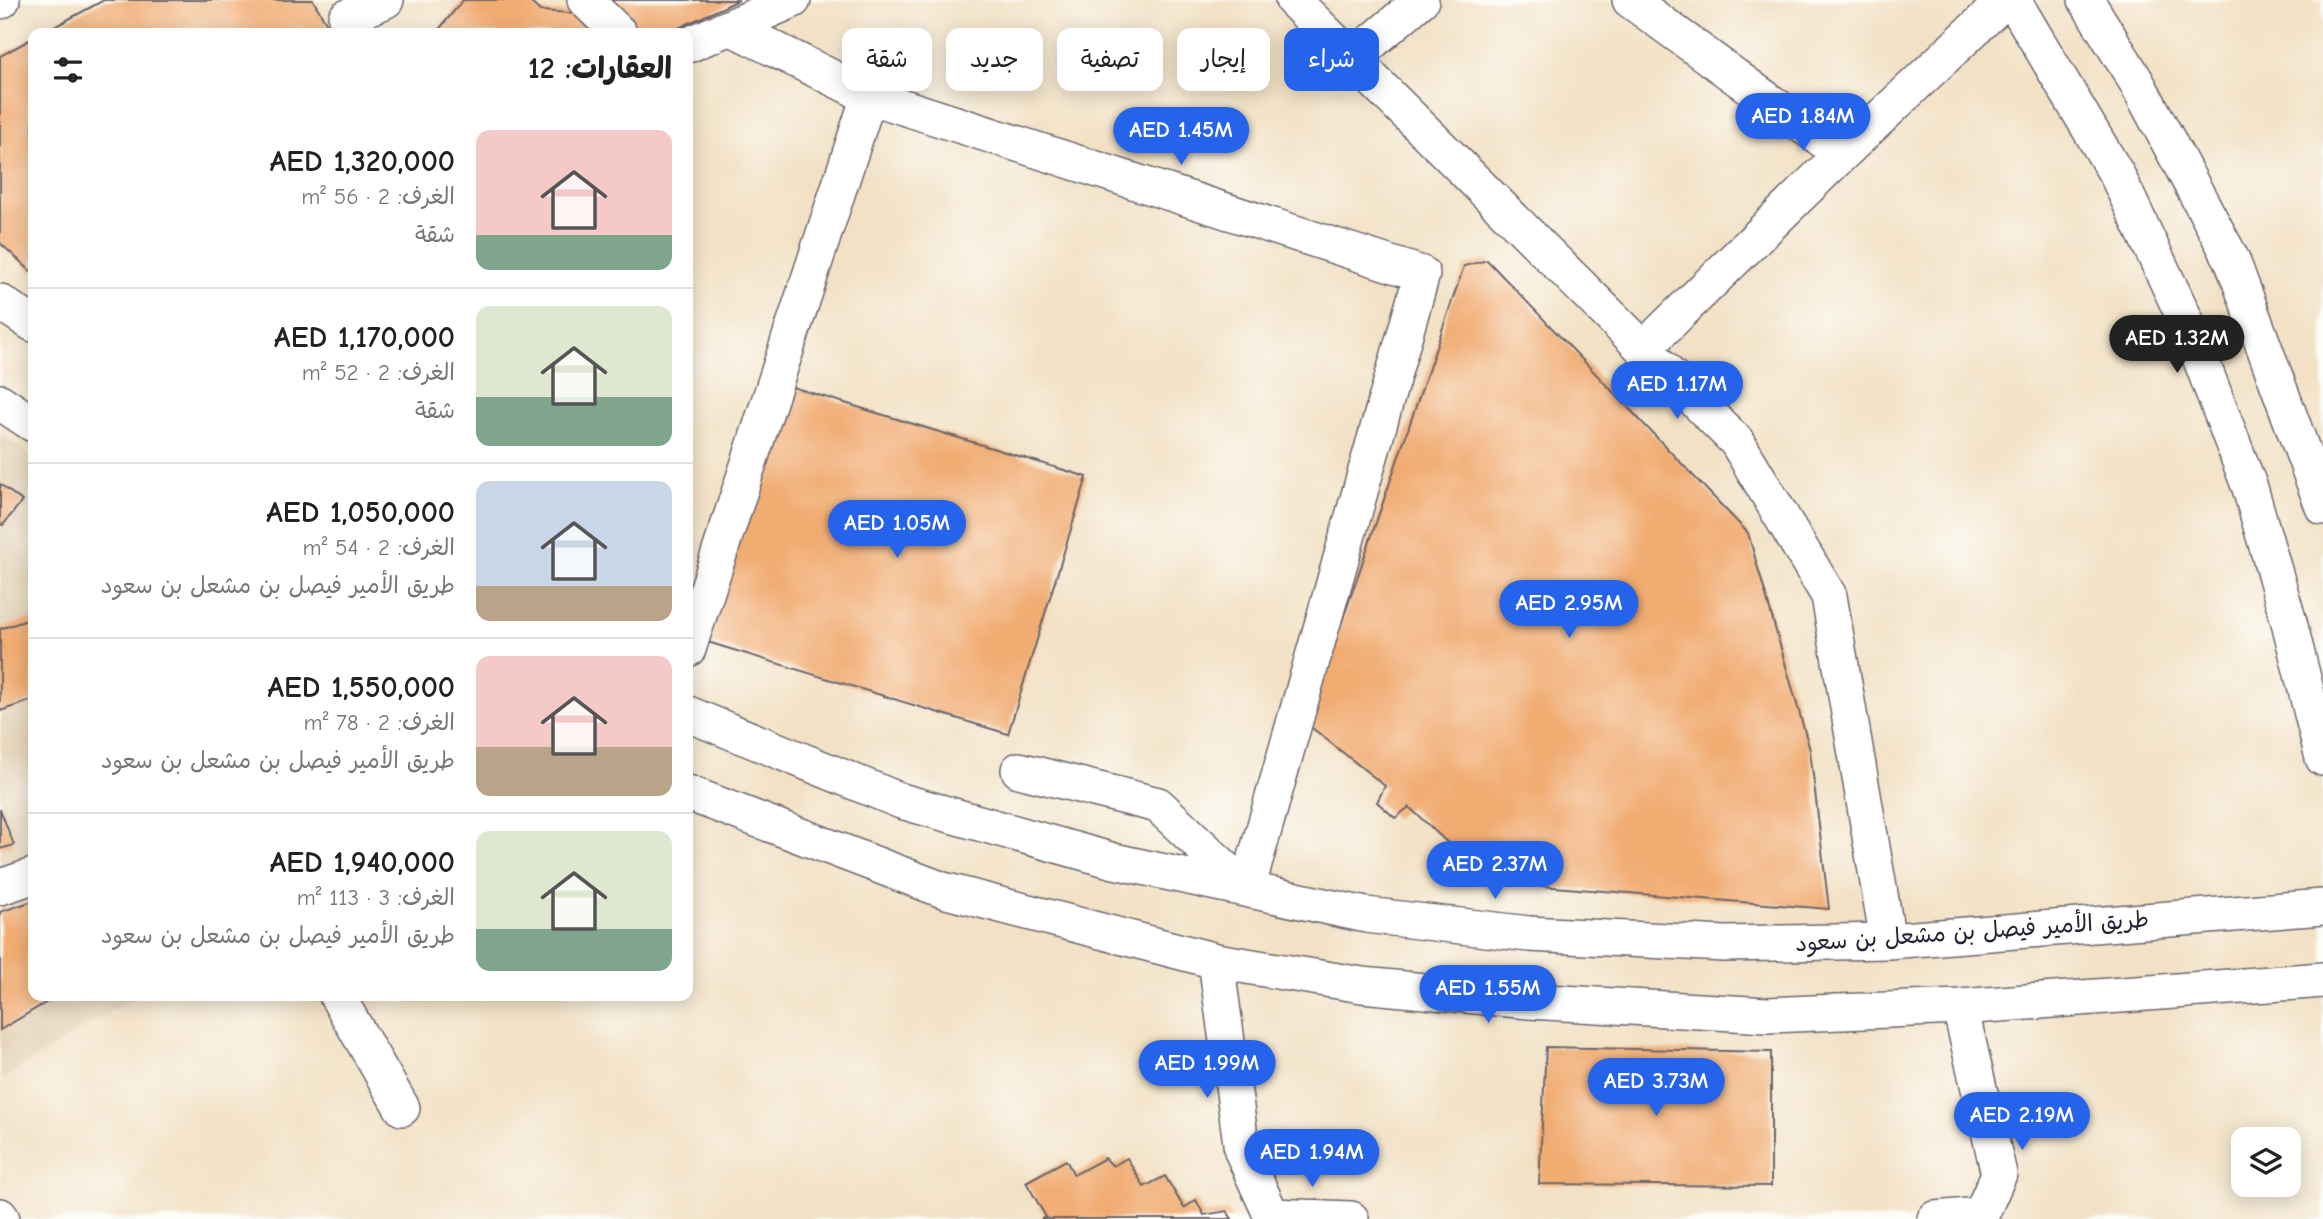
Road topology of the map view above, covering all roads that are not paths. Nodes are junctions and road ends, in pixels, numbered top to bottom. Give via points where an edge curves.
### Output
1 (386, 0) edge
2 (585, 0) edge
3 (793, 0) edge
4 (1293, 0) edge
5 (1421, 0) edge
6 (1630, 0) edge
7 (2005, 0) edge
8 (2013, 0) edge
9 (2086, 0) edge
10 (346, 17) edge
11 (730, 27) junction
12 (614, 28) edge
13 (1321, 28) edge
14 (1379, 36) edge
15 (693, 43) edge
16 (1379, 86) edge
17 (869, 96) junction
18 (1842, 154) junction
19 (0, 302) edge
20 (28, 321) edge
21 (1643, 349) junction
22 (0, 402) edge
23 (28, 421) edge
24 (2322, 503) edge
25 (693, 634) edge
26 (693, 716) edge
27 (2323, 758) edge
28 (1019, 770) dead end
29 (693, 795) edge
30 (28, 878) edge
31 (0, 887) edge
32 (1247, 889) junction
33 (2323, 907) edge
34 (1888, 941) junction
35 (1216, 961) junction
36 (2323, 981) edge
37 (340, 1001) edge
38 (1960, 1007) junction
39 (402, 1108) dead end
40 (1272, 1217) edge
41 (1351, 1219) edge
42 (1935, 1219) edge

1 - 10 street
2 - 12 street
3 - 11 street
4 - 13 street
5 - 14 street
6 - 18 street
7 - 18 street
8 - 27 street via 2117,176 2186,321 2250,488
9 - 24 street via 2136,80 2232,260
11 - 15 street
11 - 17 street
16 - 21 street
17 - 25 street
17 - 32 street via 1422,274
18 - 21 street
19 - 20 street
21 - 34 street via 1737,442 1829,596
22 - 23 street
26 - 32 street, طريق الأمير فيصل بن مشعل بن سعود via 901,801 1114,861
28 - 32 street via 1158,805
29 - 35 street via 943,890
30 - 31 street
32 - 34 street, طريق الأمير فيصل بن مشعل بن سعود via 1366,915 1529,934 1725,944
33 - 34 street, طريق الأمير فيصل بن مشعل بن سعود
35 - 38 street via 1362,985 1528,1001 1767,1015
35 - 40 street via 1242,1151
36 - 38 street
37 - 39 street
38 - 42 street via 1998,1174 1981,1215
40 - 41 street

